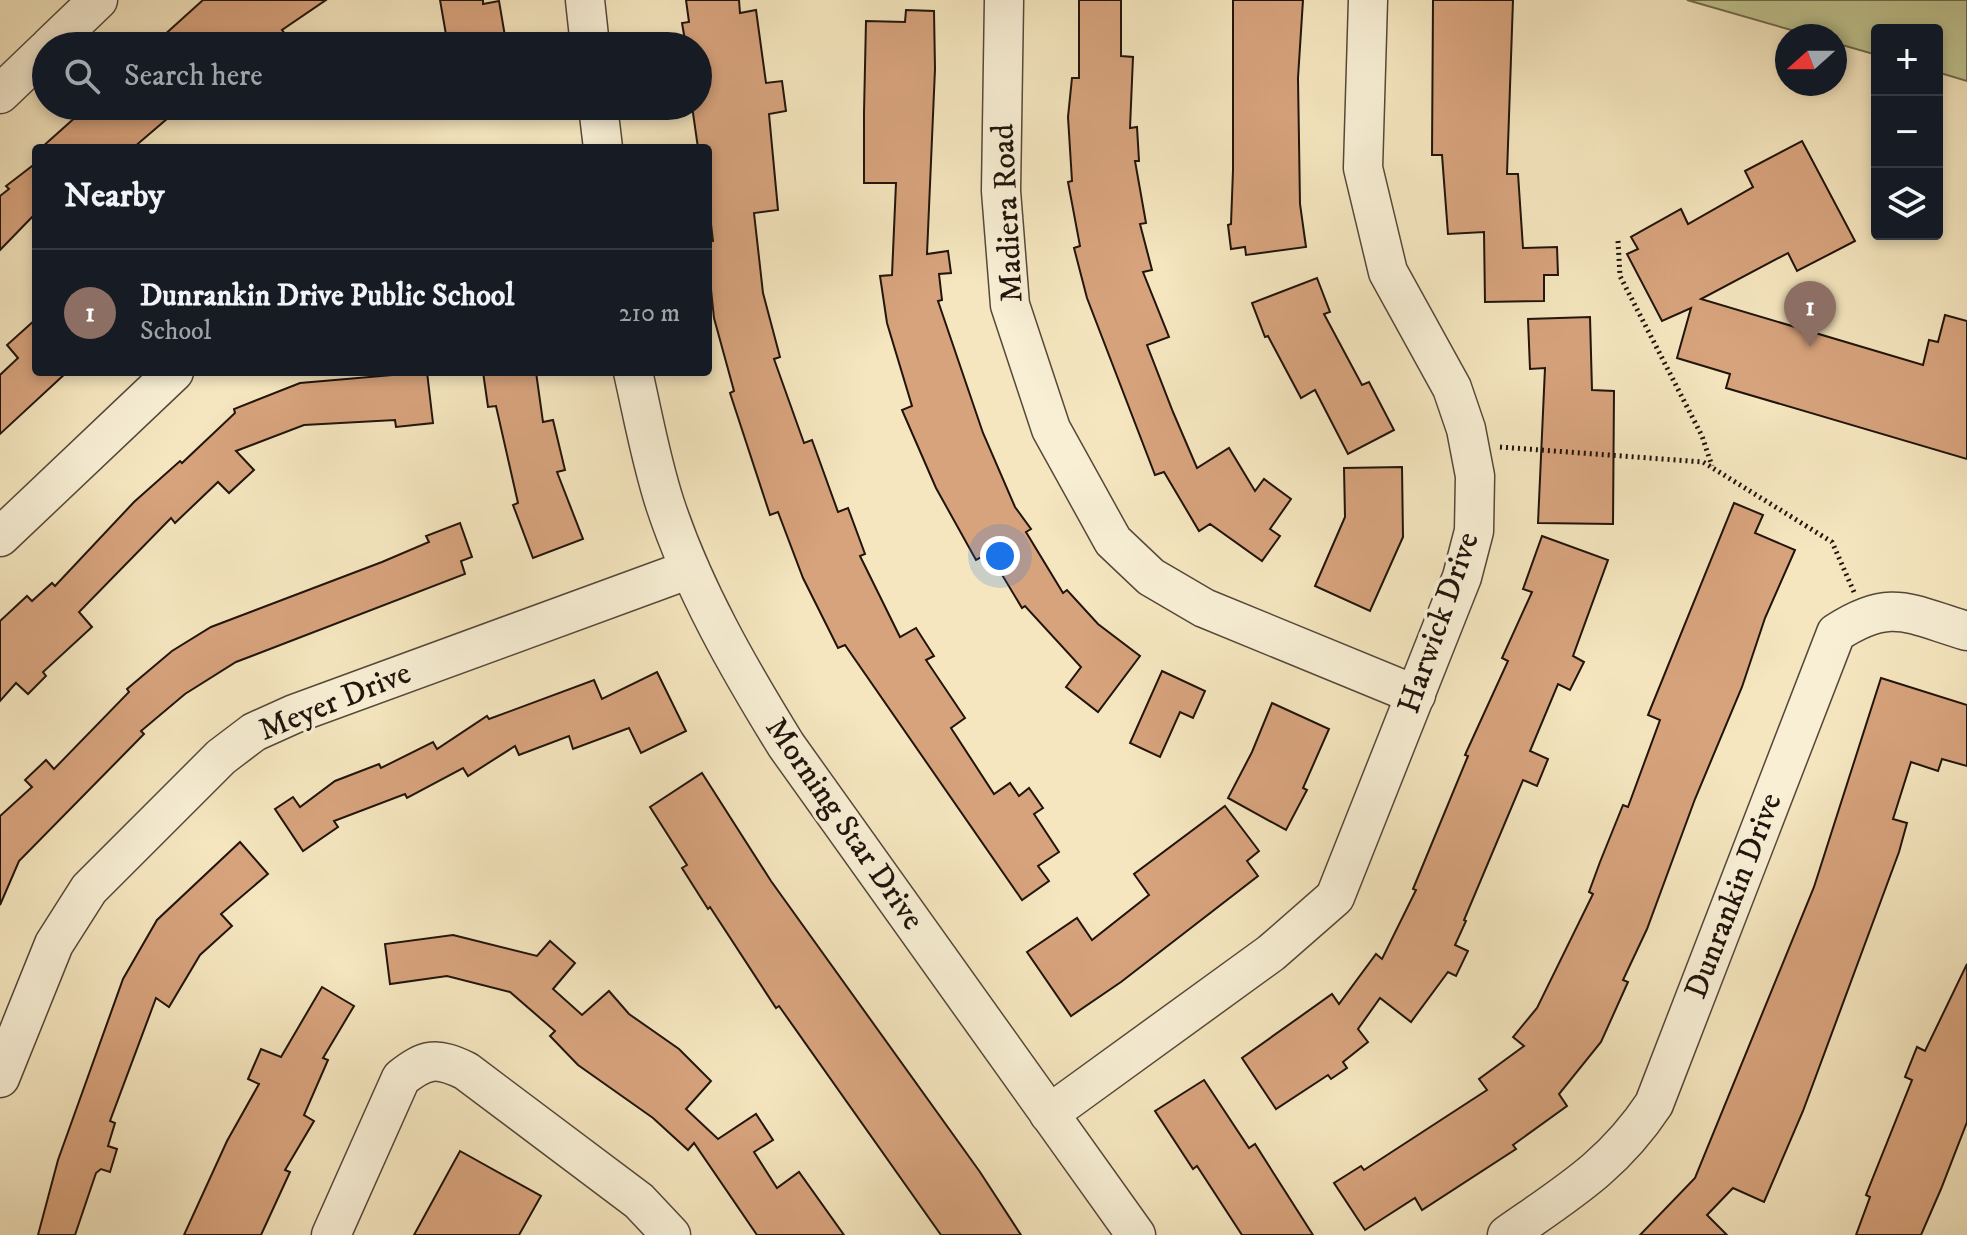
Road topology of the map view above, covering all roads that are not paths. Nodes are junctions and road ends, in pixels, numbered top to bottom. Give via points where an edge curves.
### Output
1 (98, 0) edge
2 (585, 0) edge
3 (1004, 0) edge
4 (1368, 0) edge
5 (65, 32) edge
6 (588, 32) edge
7 (32, 63) edge
8 (0, 94) edge
9 (600, 120) edge
10 (603, 144) edge
11 (170, 376) edge
12 (634, 376) edge
13 (0, 537) edge
14 (690, 569) junction
15 (1967, 631) edge
16 (1416, 695) junction
17 (0, 1078) edge
18 (1049, 1114) junction
19 (331, 1235) edge
20 (671, 1235) edge
21 (1136, 1235) edge
22 (1507, 1235) edge

1 - 5 street
2 - 6 street
3 - 16 street, Madiera Road via 1001,191 1010,305 1051,429 1113,541 1151,577 1204,608
4 - 16 street, Harwick Drive via 1363,168 1373,219 1388,272 1452,388 1475,476 1474,531 1462,577
7 - 8 street
9 - 10 street
11 - 13 street
12 - 14 street, Morning Star Drive via 665,503
14 - 17 street, Meyer Drive via 254,732 221,757 89,889 54,944
14 - 18 street, Morning Star Drive via 786,745
15 - 22 street, Dunrankin Drive via 1897,610 1864,614 1836,633 1654,1104 1602,1168
16 - 18 street, Harwick Drive via 1335,897 1271,953
18 - 21 street, Morning Star Drive
19 - 20 street via 401,1078 421,1062 446,1062 466,1071 639,1201

